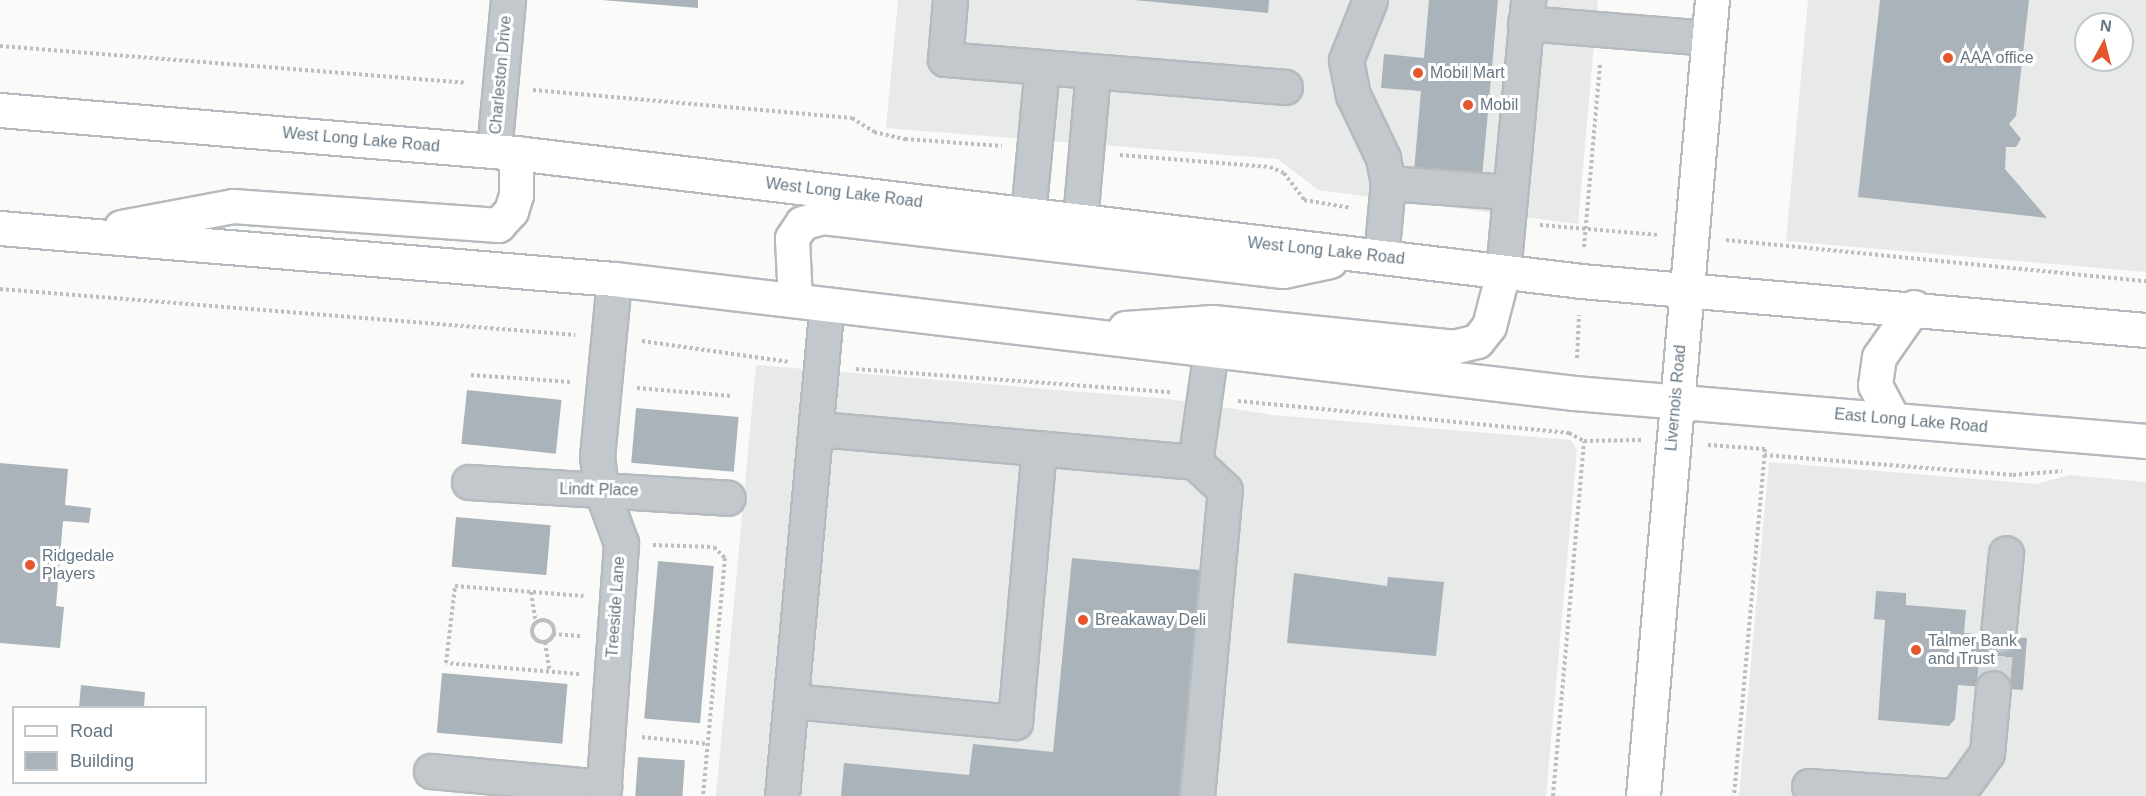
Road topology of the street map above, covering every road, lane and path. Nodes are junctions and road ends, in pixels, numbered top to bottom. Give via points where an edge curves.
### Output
1 (508, 0) edge
2 (950, 0) edge
3 (1370, 0) edge
4 (1712, 0) edge
5 (1526, 12) edge
6 (1708, 38) junction
7 (0, 46) edge
8 (1601, 55) dead end
9 (1042, 68) junction
10 (1093, 72) junction
11 (474, 84) dead end
12 (1285, 87) dead end
13 (527, 89) dead end
14 (0, 110) edge
15 (1010, 147) dead end
16 (505, 152) junction
17 (1116, 154) dead end
18 (1388, 183) junction
19 (1508, 192) junction
20 (1362, 209) dead end
21 (1028, 214) junction
22 (1080, 220) junction
23 (1530, 224) dead end
24 (0, 228) edge
25 (1586, 230) junction
26 (1606, 231) dead end
27 (78, 235) junction
28 (1770, 244) dead end
29 (1584, 247) dead end
30 (1367, 256) junction
31 (1503, 272) junction
32 (614, 279) junction
33 (2146, 281) edge
34 (0, 289) edge
35 (1686, 290) junction
36 (811, 302) junction
37 (1580, 302) dead end
38 (1914, 308) junction
39 (2146, 330) edge
40 (1066, 335) junction
41 (583, 336) dead end
42 (634, 340) dead end
43 (1211, 350) junction
44 (792, 362) dead end
45 (1576, 366) dead end
46 (844, 368) dead end
47 (471, 375) dead end
48 (572, 382) dead end
49 (623, 387) dead end
50 (1179, 393) dead end
51 (732, 396) dead end
52 (1232, 399) dead end
53 (1676, 401) junction
54 (1893, 419) junction
55 (818, 429) junction
56 (1591, 438) dead end
57 (1584, 441) junction
58 (2146, 441) edge
59 (1039, 448) junction
60 (1765, 449) dead end
61 (1764, 455) junction
62 (1196, 462) junction
63 (2038, 476) dead end
64 (469, 483) dead end
65 (601, 489) junction
66 (728, 498) dead end
67 (644, 544) dead end
68 (2006, 553) dead end
69 (531, 592) junction
70 (590, 597) dead end
71 (536, 622) junction
72 (554, 634) junction
73 (1998, 635) tunnel mouth
74 (587, 637) dead end
75 (545, 642) junction
76 (550, 672) junction
77 (584, 675) dead end
78 (1993, 688) tunnel mouth
79 (792, 701) junction
80 (638, 737) dead end
81 (708, 744) junction
82 (431, 771) dead end
83 (1809, 786) dead end
84 (604, 792) edge
85 (703, 796) edge
86 (782, 796) edge
87 (1197, 796) edge
88 (1553, 796) edge
89 (1643, 796) edge
90 (1734, 796) edge
91 (1951, 796) edge
92 (1956, 796) edge

1 - 16 street, Charleston Drive
2 - 9 street via 945,59
3 - 18 street via 1346,60 1357,106 1383,158
4 - 6 main road, Livernois Road
5 - 6 street
5 - 19 street
6 - 35 main road, Livernois Road
7 - 11 path
8 - 25 path
9 - 10 street
9 - 21 street
10 - 12 street
10 - 22 street
13 - 15 path via 852,118 874,132 905,139
14 - 16 main road, West Long Lake Road
16 - 21 main road, West Long Lake Road
16 - 27 main road via 516,195 511,212 498,225 233,206
17 - 20 path via 1270,167 1317,206
18 - 19 street
18 - 30 street
19 - 31 street
21 - 22 main road, West Long Lake Road
22 - 30 main road, West Long Lake Road
23 - 25 path
24 - 27 main road
25 - 26 path
25 - 29 path
27 - 32 main road
28 - 33 path
30 - 31 main road, West Long Lake Road
30 - 36 main road via 1283,271 823,217 802,223 792,238
31 - 35 main road, West Long Lake Road
31 - 40 main road via 1489,326 1476,341 1453,347 1213,322
32 - 36 main road
32 - 65 street, Treeside Lane via 597,457
34 - 41 path
35 - 38 main road
35 - 53 main road, Livernois Road
36 - 40 main road
36 - 55 street
37 - 45 path
38 - 39 main road
38 - 54 main road via 1879,357 1875,385
40 - 43 main road
42 - 44 path
43 - 53 main road
43 - 62 street
46 - 50 path
47 - 48 path
49 - 51 path
52 - 57 path via 1569,433
53 - 54 main road, East Long Lake Road
53 - 89 main road, Livernois Road
54 - 58 main road, East Long Lake Road
55 - 59 street
55 - 79 street
56 - 57 path
57 - 88 path
59 - 62 street
59 - 79 street via 1015,722
60 - 61 path
61 - 63 path
61 - 90 path
62 - 87 street via 1225,490
64 - 65 street, Lindt Place
65 - 66 street, Lindt Place
65 - 84 street, Treeside Lane via 621,543
67 - 81 path via 714,548 725,558
68 - 73 street
69 - 70 path
69 - 71 path
69 - 76 path via 455,585 446,663
71 - 72 path via 548,622
71 - 75 path via 533,636
72 - 74 path
72 - 75 path
75 - 76 path
76 - 77 path
78 - 92 street via 1987,753
79 - 86 street
80 - 81 path
81 - 85 path
82 - 84 street
83 - 91 street

